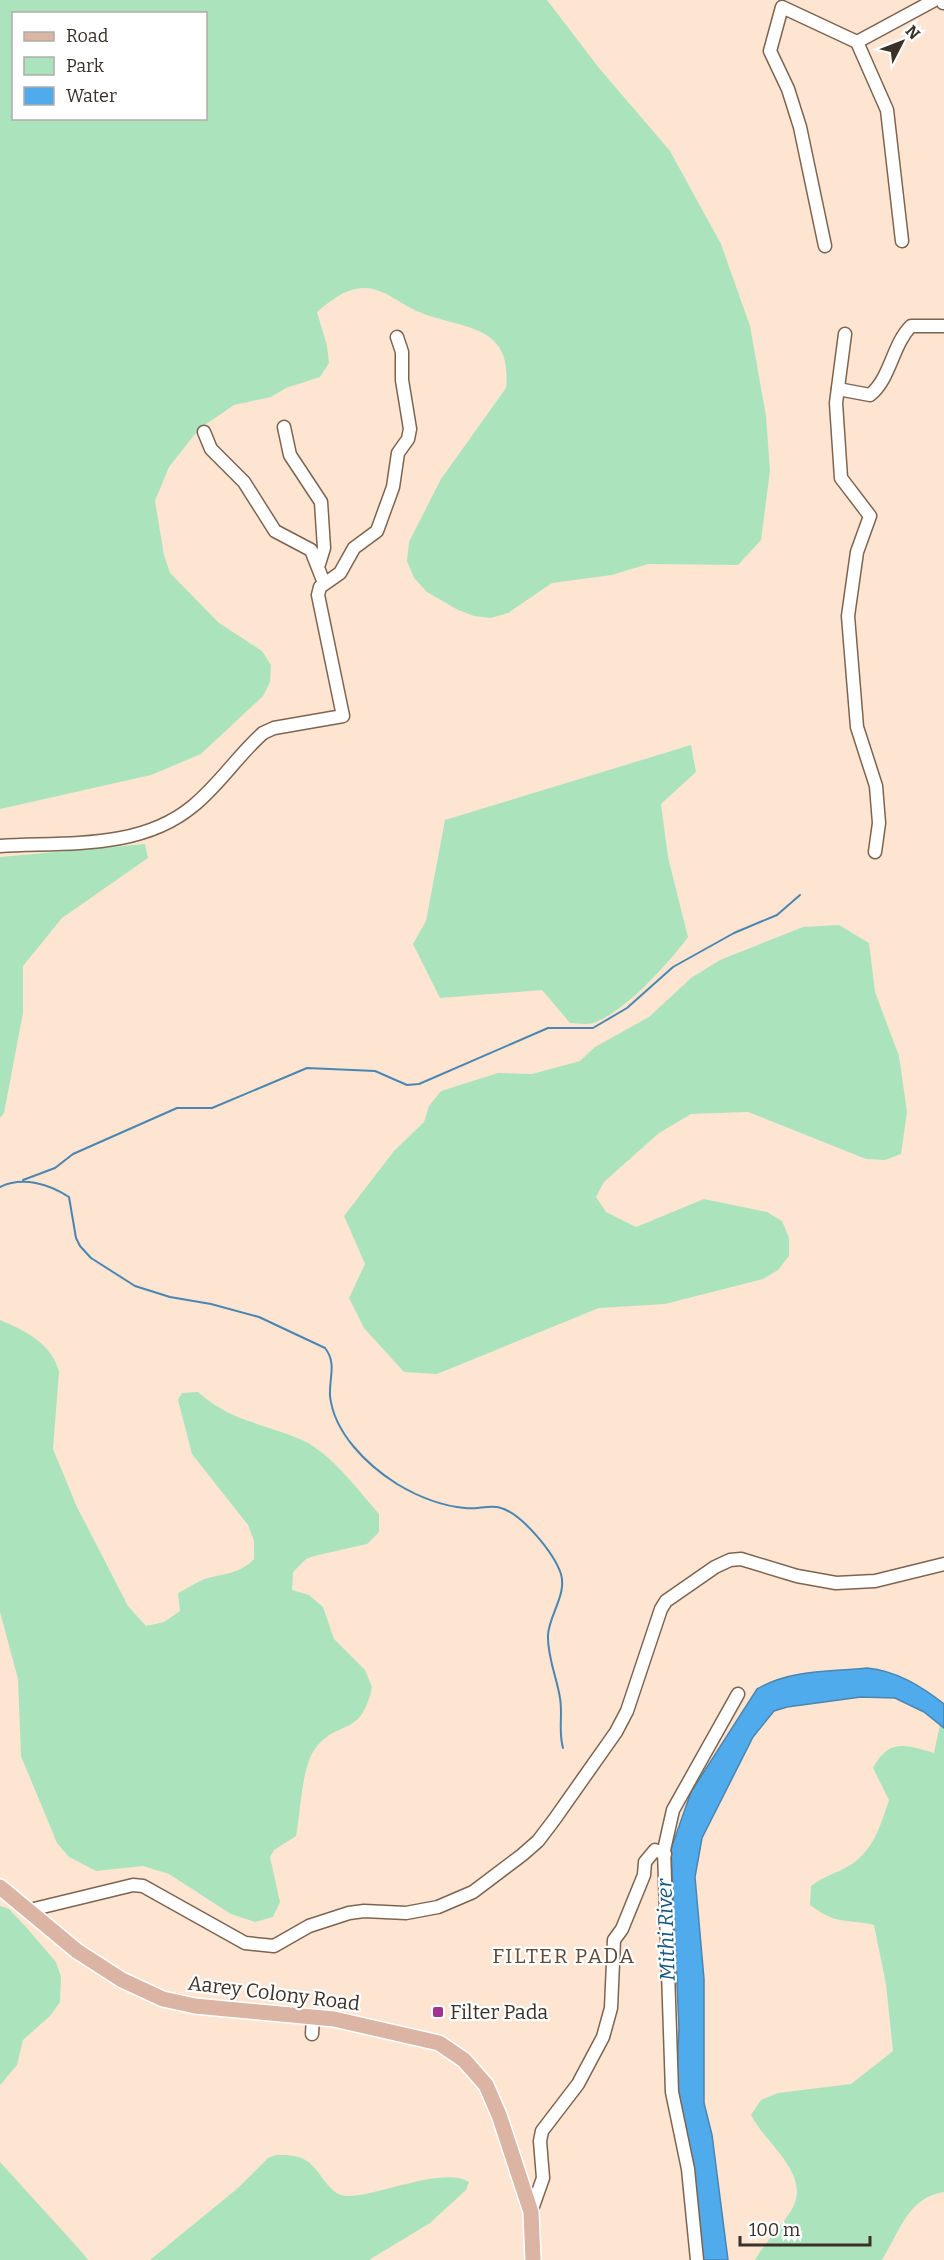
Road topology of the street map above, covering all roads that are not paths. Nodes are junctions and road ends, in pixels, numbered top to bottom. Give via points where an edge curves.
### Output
1 (932, 0) edge
2 (944, 3) edge
3 (857, 42) junction
4 (902, 241) dead end
5 (825, 246) dead end
6 (944, 326) edge
7 (845, 334) dead end
8 (397, 337) dead end
9 (838, 389) junction
10 (284, 427) dead end
11 (204, 432) dead end
12 (319, 564) junction
13 (324, 583) junction
14 (0, 846) edge
15 (875, 852) dead end
16 (944, 1564) edge
17 (738, 1694) dead end
18 (664, 1854) junction
19 (0, 1887) edge
20 (30, 1910) junction
21 (313, 2016) junction
22 (312, 2034) dead end
23 (531, 2211) junction
24 (533, 2260) edge
25 (697, 2260) edge

1 - 2 street
1 - 3 street
3 - 4 street via 887,110
3 - 5 street via 782,7 771,41 770,51 800,127
6 - 9 street via 911,326 903,334 878,388 870,395
7 - 9 street
8 - 13 street via 402,352 408,439 398,453 393,487 377,531 354,548 340,573
9 - 15 street via 841,478 870,516 857,552 848,616 857,727 876,786
10 - 12 street via 290,455 321,502 324,548
11 - 12 street via 211,449 244,482 275,531 311,550
12 - 13 street
13 - 14 street via 318,595 343,716 263,733 192,807 150,832 126,839
16 - 20 street via 875,1581 836,1583 741,1559 730,1560 666,1600 627,1711 606,1748 549,1827 522,1855 459,1900 406,1913 364,1911 331,1917 274,1946 264,1947 245,1943 143,1886 133,1885
17 - 18 street via 673,1810
18 - 23 street via 655,1850 645,1862 644,1875 614,1940 611,2008 603,2037 578,2084 542,2131 543,2178
18 - 25 street via 672,2092 688,2169
19 - 20 main road, Aarey Colony Road
20 - 21 main road, Aarey Colony Road via 77,1951 122,1980 164,1999 195,2006
21 - 22 street
21 - 23 main road, Aarey Colony Road via 439,2043 464,2060 486,2085
23 - 24 main road, Aarey Colony Road

